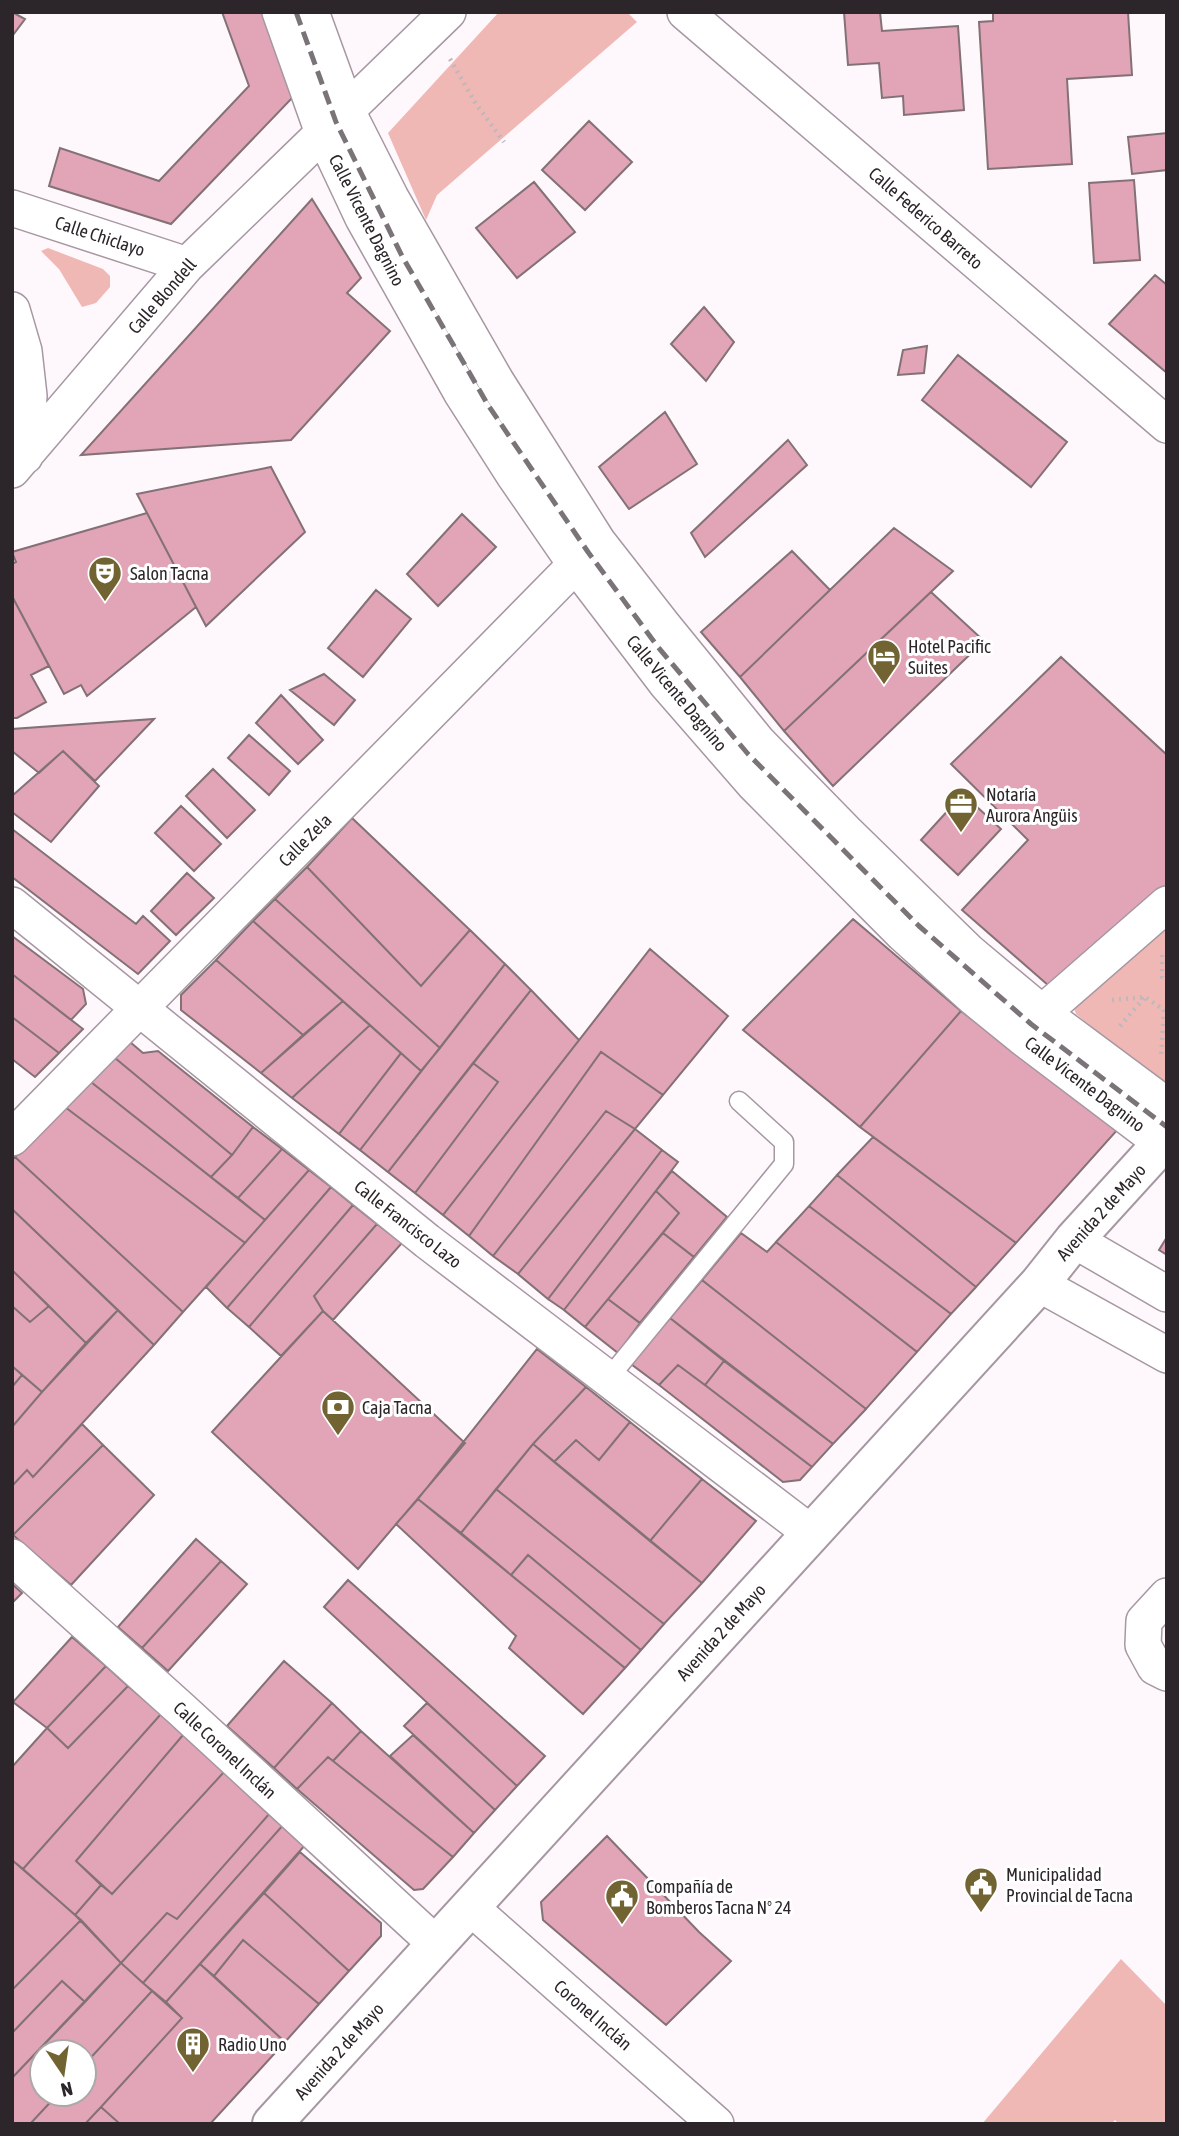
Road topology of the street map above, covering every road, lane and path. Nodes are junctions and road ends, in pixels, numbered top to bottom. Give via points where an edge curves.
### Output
1 (280, 12) edge
2 (312, 12) edge
3 (449, 12) edge
4 (685, 12) edge
5 (449, 59) dead end
6 (335, 122) junction
7 (504, 142) dead end
8 (12, 208) edge
9 (187, 265) junction
10 (12, 310) edge
11 (1167, 425) edge
12 (19, 463) edge
13 (587, 553) junction
14 (1167, 904) edge
15 (12, 905) edge
16 (140, 1008) junction
17 (1039, 1017) junction
18 (739, 1101) dead end
19 (1163, 1103) edge
20 (12, 1138) edge
21 (1165, 1141) edge
22 (1073, 1240) junction
23 (1039, 1284) junction
24 (1167, 1294) edge
25 (1167, 1355) edge
26 (608, 1379) junction
27 (811, 1534) junction
28 (12, 1557) edge
29 (1167, 1596) edge
30 (1167, 1673) edge
31 (470, 1907) junction
32 (436, 1944) junction
33 (272, 2124) edge
34 (716, 2124) edge

1 - 6 street
2 - 6 street
3 - 6 street, Calle Blondell
4 - 11 street, Calle Federico Barreto
5 - 7 path
6 - 9 street, Calle Blondell
6 - 13 street, Calle Vicente Dagnino via 370,230 461,391 514,475
8 - 9 street, Calle Chiclayo
9 - 12 street, Calle Blondell
10 - 12 street via 24,351 29,396
13 - 16 street, Calle Zela
13 - 17 street, Calle Vicente Dagnino via 662,624 758,742
14 - 17 street
15 - 16 street, Calle Francisco Lazo
16 - 20 street, Calle Zela
16 - 26 street, Calle Francisco Lazo via 428,1241
17 - 19 street, Calle Vicente Dagnino
17 - 19 path via 1072,1003 1145,997 1164,1010
17 - 21 street, Calle Vicente Dagnino
18 - 26 lane via 784,1142 784,1164
21 - 22 street, Avenida 2 de Mayo
22 - 23 street, Avenida 2 de Mayo
22 - 24 street
23 - 25 street
23 - 27 street, Avenida 2 de Mayo
26 - 27 street, Calle Francisco Lazo
27 - 31 street, Avenida 2 de Mayo
28 - 32 street, Calle Coronel Inclán
29 - 30 street via 1144,1621 1143,1645 1155,1667
31 - 32 street, Avenida 2 de Mayo
31 - 34 street, Coronel Inclán
32 - 33 street, Avenida 2 de Mayo

